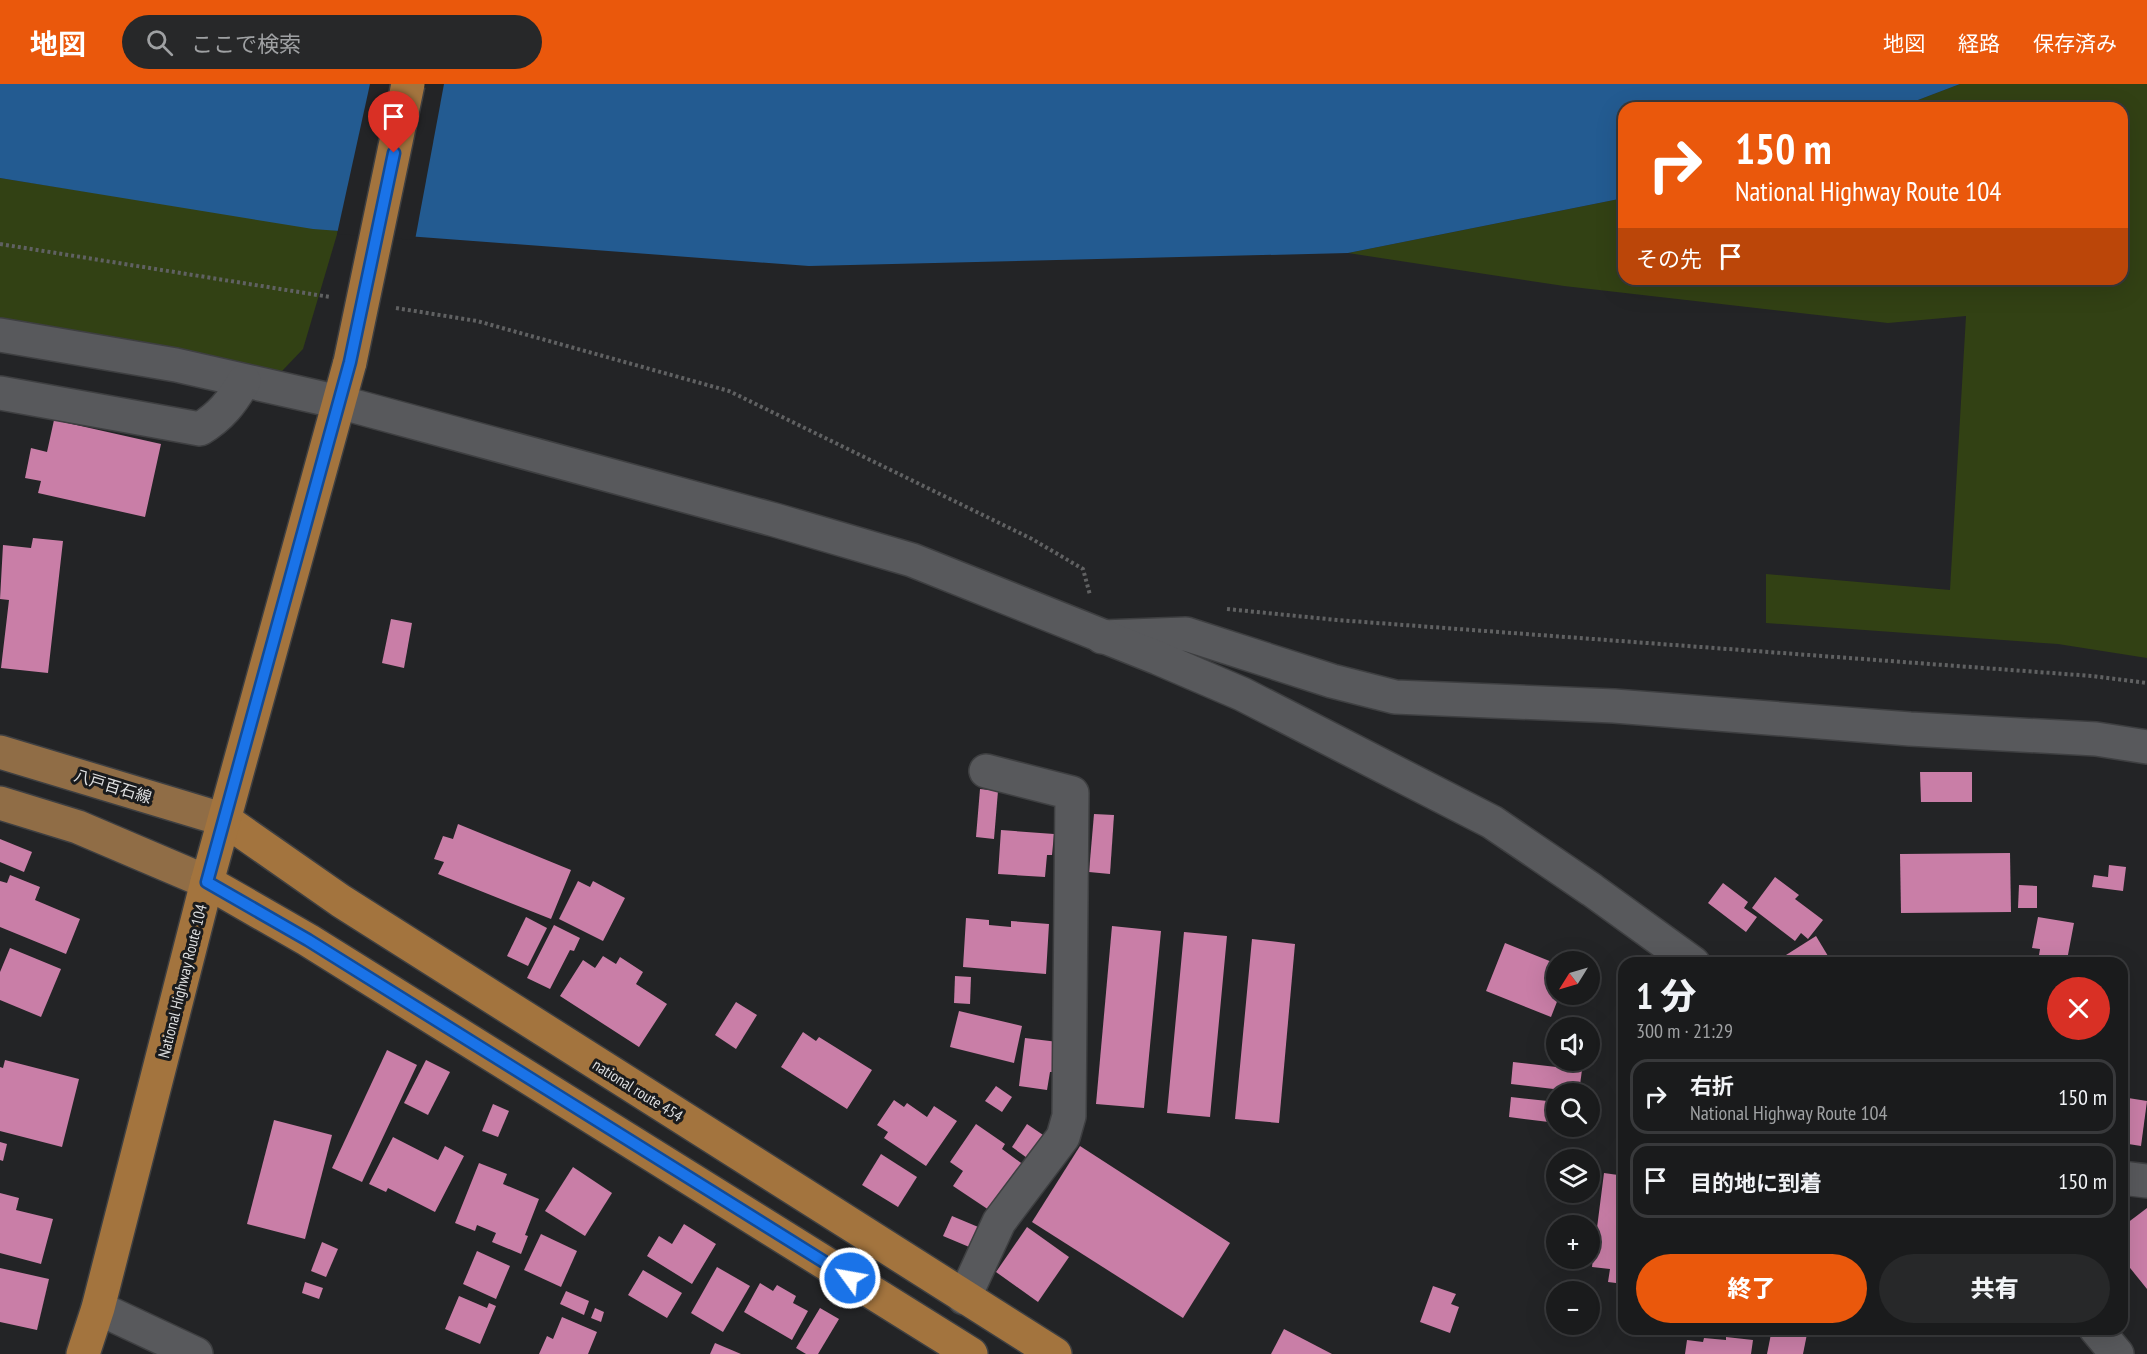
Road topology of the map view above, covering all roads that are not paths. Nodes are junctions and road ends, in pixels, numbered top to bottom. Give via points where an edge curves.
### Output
1 (408, 84) edge
2 (0, 335) edge
3 (244, 381) junction
4 (0, 393) edge
5 (339, 402) junction
6 (1100, 637) junction
7 (2147, 747) edge
8 (0, 752) edge
9 (986, 771) dead end
10 (0, 804) edge
11 (225, 819) junction
12 (207, 882) junction
13 (1685, 957) edge
14 (2128, 1179) edge
15 (2147, 1181) edge
16 (964, 1298) junction
17 (98, 1308) junction
18 (2101, 1335) edge
19 (955, 1350) edge
20 (83, 1354) edge
21 (196, 1354) edge
22 (1055, 1354) edge
23 (2117, 1354) edge

1 - 5 highway, National Highway Route 104, bridge
2 - 3 street via 176,365
3 - 4 street via 232,403 200,429
3 - 5 street
5 - 6 street via 912,560
5 - 11 highway, National Highway Route 104
6 - 7 street via 1186,634 1395,697 1614,706 2096,739
6 - 13 street via 1242,694 1492,822
8 - 11 main road, 八戸百石線
9 - 16 street via 1072,793 1069,1116 1062,1137 999,1222
10 - 12 main road via 78,826
11 - 12 highway, National Highway Route 104
11 - 16 highway, national route 454 via 341,901
12 - 17 highway, National Highway Route 104
12 - 19 highway via 308,940
14 - 15 street
16 - 22 highway, national route 454
17 - 20 highway, National Highway Route 104
17 - 21 street
18 - 23 street

